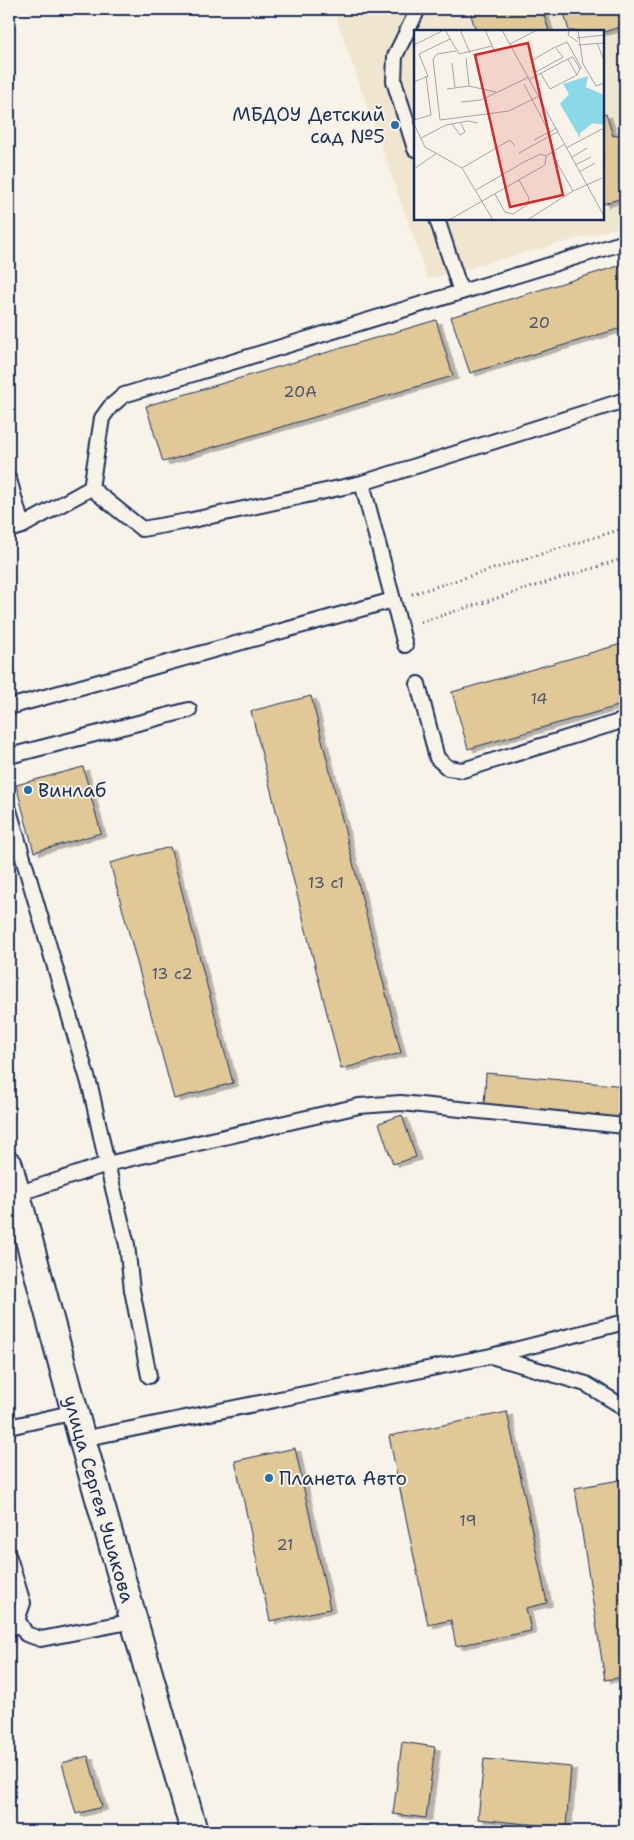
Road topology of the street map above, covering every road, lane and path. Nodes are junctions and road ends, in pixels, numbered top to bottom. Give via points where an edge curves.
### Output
1 (418, 9) edge
2 (414, 146) edge
3 (437, 220) edge
4 (625, 242) edge
5 (460, 292) junction
6 (625, 400) edge
7 (9, 479) edge
8 (362, 483) junction
9 (91, 488) junction
10 (16, 528) edge
11 (625, 528) edge
12 (625, 558) edge
13 (393, 600) junction
14 (401, 628) junction
15 (405, 645) dead end
16 (418, 684) dead end
17 (9, 707) edge
18 (189, 710) dead end
19 (625, 720) edge
20 (9, 756) edge
21 (9, 810) edge
22 (625, 1126) edge
23 (107, 1164) junction
24 (9, 1165) edge
25 (17, 1194) junction
26 (625, 1322) edge
27 (490, 1356) junction
28 (149, 1376) dead end
29 (625, 1408) edge
30 (75, 1412) junction
31 (9, 1427) edge
32 (82, 1439) junction
33 (9, 1557) edge
34 (134, 1622) junction
35 (13, 1624) edge
36 (194, 1831) edge

1 - 2 lane via 396,56 394,81
3 - 5 lane
4 - 5 lane
5 - 9 lane via 124,395 102,418
6 - 8 lane
7 - 10 lane
8 - 9 lane via 142,529
8 - 13 lane
9 - 10 lane
11 - 13 path
12 - 14 path
13 - 14 lane
13 - 17 lane
14 - 15 lane
16 - 19 lane via 437,758 448,768 463,770
18 - 20 lane
21 - 23 lane via 92,1090
22 - 23 lane via 400,1103 367,1106
23 - 25 lane
23 - 28 lane via 127,1245 132,1290
24 - 25 street, улица Сергея Ушакова
25 - 30 street, улица Сергея Ушакова
26 - 27 lane
27 - 29 lane via 586,1384
27 - 32 lane
30 - 31 lane
30 - 32 street, улица Сергея Ушакова
32 - 34 street, улица Сергея Ушакова
33 - 35 lane via 23,1603
34 - 35 lane via 41,1639 26,1634
34 - 36 street, улица Сергея Ушакова

